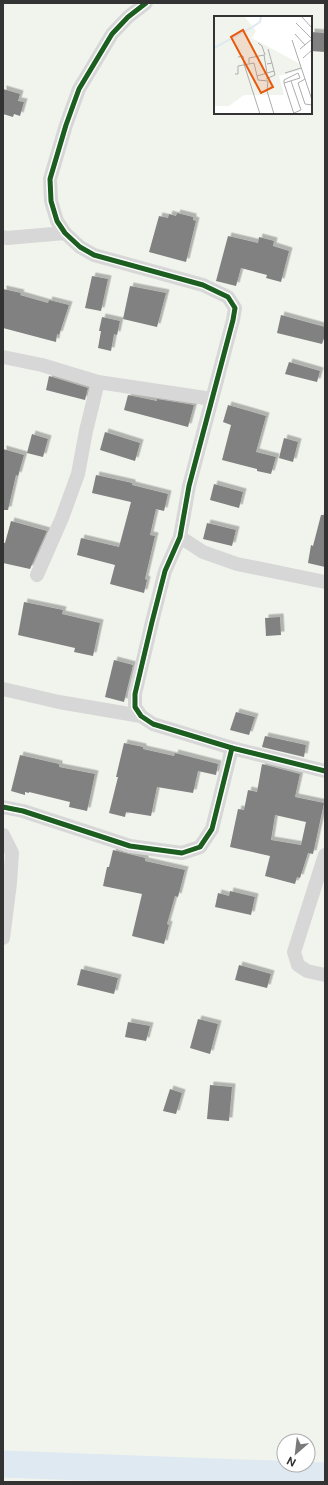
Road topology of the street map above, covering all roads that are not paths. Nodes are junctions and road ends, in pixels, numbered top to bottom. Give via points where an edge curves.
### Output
1 (146, 3) edge
2 (65, 233) junction
3 (3, 237) edge
4 (3, 357) edge
5 (98, 382) junction
6 (212, 399) junction
7 (180, 537) junction
8 (37, 575) dead end
9 (325, 582) edge
10 (3, 689) edge
11 (141, 716) junction
12 (232, 748) junction
13 (325, 772) edge
14 (3, 807) edge
15 (3, 835) edge
16 (325, 855) edge
17 (3, 938) edge
18 (325, 975) edge

1 - 2 street via 112,34 79,89 66,125 50,179 55,214
2 - 3 street
2 - 6 street via 80,247 94,255 203,286 228,297 235,308
4 - 5 street via 42,365
5 - 6 street
5 - 8 street via 78,474
6 - 7 street via 189,486
7 - 9 street via 203,552 237,564
7 - 11 street via 165,571 135,694 135,707
10 - 11 street via 59,702
11 - 12 street via 153,724
12 - 13 street
12 - 14 street via 212,829 200,847 182,853 130,846
15 - 17 street via 12,853
16 - 18 street via 294,952 298,965 307,971

